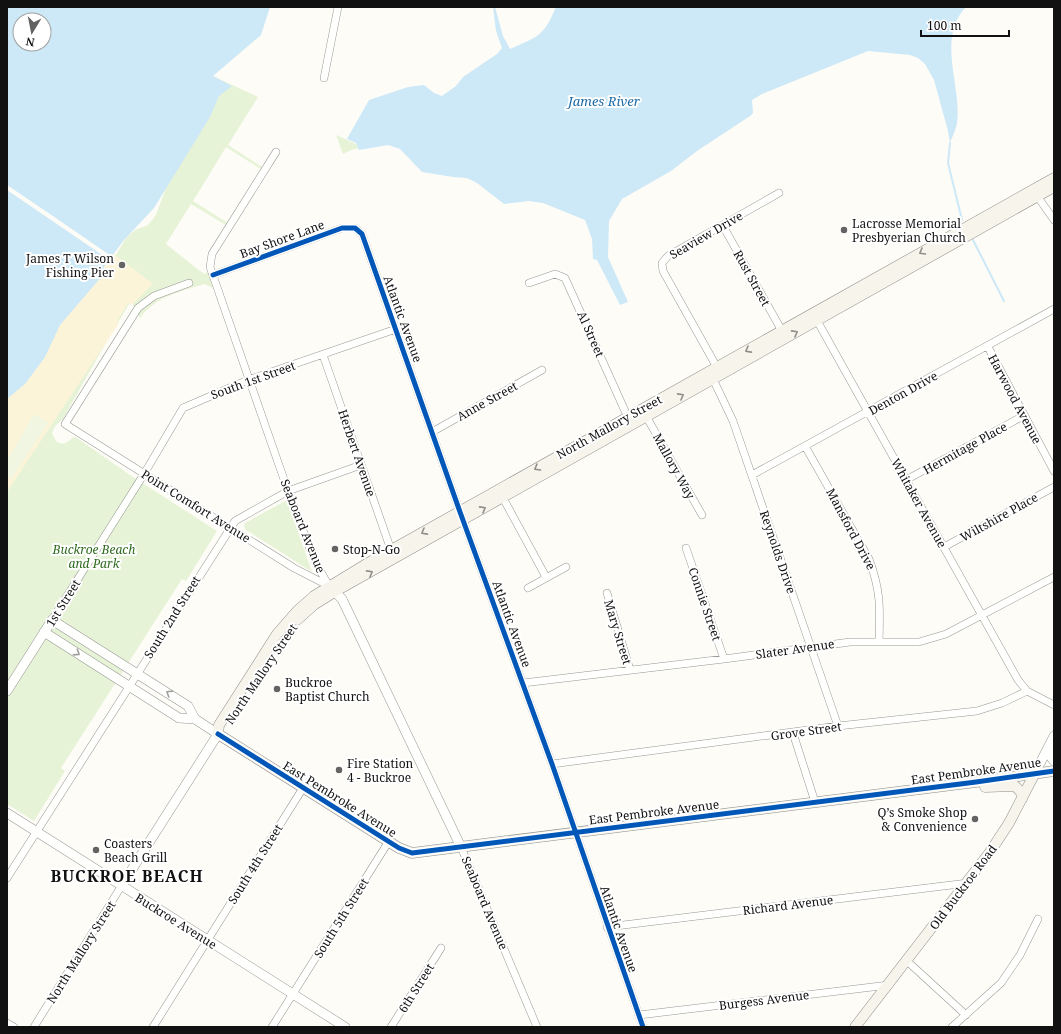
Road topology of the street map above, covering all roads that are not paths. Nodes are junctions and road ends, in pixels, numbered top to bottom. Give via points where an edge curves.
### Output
1 (338, 7) edge
2 (324, 78) dead end
3 (276, 152) dead end
4 (1054, 178) edge
5 (1054, 187) edge
6 (1035, 193) junction
7 (779, 194) dead end
8 (1054, 220) edge
9 (723, 226) junction
10 (358, 229) joint
11 (213, 275) junction
12 (189, 283) dead end
13 (529, 283) dead end
14 (1053, 313) edge
15 (815, 317) junction
16 (396, 329) junction
17 (782, 331) junction
18 (988, 347) junction
19 (323, 355) junction
20 (542, 370) dead end
21 (717, 373) junction
22 (248, 380) junction
23 (868, 412) junction
24 (646, 416) junction
25 (1023, 416) junction
26 (629, 421) junction
27 (432, 432) junction
28 (806, 446) junction
29 (361, 465) junction
30 (1054, 472) edge
31 (144, 474) junction
32 (752, 475) junction
33 (906, 480) junction
34 (1054, 487) edge
35 (288, 490) junction
36 (503, 498) junction
37 (702, 515) dead end
38 (462, 516) junction
39 (230, 528) junction
40 (944, 547) junction
41 (686, 548) dead end
42 (391, 550) junction
43 (566, 567) dead end
44 (546, 577) junction
45 (1054, 577) edge
46 (528, 588) dead end
47 (332, 589) junction
48 (607, 593) dead end
49 (983, 616) junction
50 (52, 620) junction
51 (44, 632) junction
52 (879, 642) junction
53 (811, 648) junction
54 (724, 659) junction
55 (630, 670) junction
56 (137, 673) junction
57 (523, 683) junction
58 (129, 686) junction
59 (7, 691) edge
60 (1027, 691) junction
61 (1054, 705) edge
62 (195, 719) junction
63 (838, 726) junction
64 (793, 733) junction
65 (218, 734) junction
66 (1054, 736) edge
67 (1049, 746) junction
68 (1054, 761) edge
69 (552, 764) junction
70 (1054, 771) edge
71 (1035, 774) junction
72 (976, 782) junction
73 (303, 788) junction
74 (1022, 799) junction
75 (815, 802) junction
76 (7, 813) edge
77 (37, 832) junction
78 (575, 832) junction
79 (389, 842) junction
80 (461, 847) junction
81 (7, 878) edge
82 (968, 882) junction
83 (122, 886) junction
84 (1038, 919) dead end
85 (607, 927) junction
86 (208, 940) junction
87 (441, 948) dead end
88 (908, 961) junction
89 (889, 985) junction
90 (293, 994) junction
91 (639, 1015) junction
92 (966, 1015) junction
93 (7, 1023) edge
94 (14, 1027) edge
95 (34, 1027) edge
96 (153, 1027) edge
97 (272, 1027) edge
98 (346, 1027) edge
99 (391, 1027) edge
100 (537, 1027) edge
101 (643, 1027) edge
102 (855, 1027) edge
103 (952, 1027) edge

1 - 2 street
3 - 11 street, Seaboard Avenue via 212,254 210,263
4 - 6 main road, North Mallory Street
5 - 6 main road, North Mallory Street
6 - 8 street
6 - 15 main road, North Mallory Street
7 - 9 street, Seaview Drive
9 - 17 street, Rust Street
9 - 21 street, Seaview Drive via 668,256 662,262
10 - 11 street, Bay Shore Lane via 342,228
10 - 16 street, Atlantic Avenue
11 - 22 street, Seaboard Avenue
12 - 31 street, Point Comfort Avenue via 154,296 138,308 65,424
13 - 26 street, Al Street via 555,274 565,278
14 - 18 street, Denton Drive
15 - 17 main road, North Mallory Street
21 -> 15 main road, North Mallory Street
15 - 23 street, Whitaker Avenue
16 - 19 street, South 1st Street
16 - 27 street, Atlantic Avenue
17 -> 21 main road, North Mallory Street
18 - 23 street, Denton Drive
18 - 25 street, Harwood Avenue
19 - 22 street, South 1st Street
19 - 29 street, Herbert Avenue
20 - 27 street, Anne Street
24 -> 21 main road, North Mallory Street
21 - 26 main road, North Mallory Street
21 - 32 street, Reynolds Drive
22 - 31 street, South 1st Street via 183,408
22 - 35 street, Seaboard Avenue
23 - 28 street, Denton Drive
23 - 33 street, Whitaker Avenue
24 - 26 main road, North Mallory Street
24 - 37 street, Mallory Way
25 - 30 street, Harwood Avenue
25 - 33 street, Hermitage Place
26 - 36 main road, North Mallory Street
26 -> 38 main road, North Mallory Street
27 - 38 street, Atlantic Avenue
28 - 32 street, Denton Drive
28 - 52 street, Mansford Drive via 869,558 876,576 880,595
29 - 35 street, South 2nd Street
29 - 42 street, Herbert Avenue
31 - 39 street, Point Comfort Avenue
31 - 50 street, 1st Street
32 - 53 street, Reynolds Drive
33 - 40 street, Whitaker Avenue
34 - 40 street, Wiltshire Place
35 - 39 street, South 2nd Street via 235,521
35 - 47 street, Seaboard Avenue via 315,562
38 -> 36 main road, North Mallory Street
36 - 44 street
38 -> 42 main road, North Mallory Street
47 -> 38 main road, North Mallory Street
38 - 57 street, Atlantic Avenue
39 - 47 street, Point Comfort Avenue
39 - 56 street, South 2nd Street
40 - 49 street, Whitaker Avenue
41 - 54 street, Connie Street
42 - 47 main road, North Mallory Street
43 - 44 street
44 - 46 street
45 - 49 street, Slater Avenue
47 - 65 main road, North Mallory Street via 284,635 225,728
47 - 80 street, Seaboard Avenue via 348,614
48 - 55 street, Mary Street
49 - 52 street, Slater Avenue via 928,641
49 - 60 street, Whitaker Avenue via 1018,680
50 - 51 street, 1st Street
50 - 56 street, East Pembroke Avenue
51 -> 58 street, East Pembroke Avenue
51 - 59 street, 1st Street
52 - 53 street, Slater Avenue via 850,642
53 - 54 street, Slater Avenue
53 - 63 street, Reynolds Drive
54 - 55 street, Slater Avenue
55 - 57 street, Slater Avenue
56 - 58 street, South 2nd Street
62 -> 56 street, East Pembroke Avenue via 188,706
57 - 69 street, Atlantic Avenue
58 - 62 street, East Pembroke Avenue via 179,718
58 - 77 street, South 2nd Street
60 - 61 street
60 - 63 street, Grove Street via 977,711
62 - 65 street, East Pembroke Avenue
63 - 64 street, Grove Street
64 - 69 street, Grove Street
64 - 75 street
65 - 73 main road, East Pembroke Avenue
65 - 83 street, North Mallory Street
66 - 67 street, Old Buckroe Road
67 - 68 street via 1050,756
67 - 71 street, Old Buckroe Road
69 - 78 street, Atlantic Avenue
70 - 71 main road, East Pembroke Avenue
71 - 72 main road, East Pembroke Avenue
71 - 74 main road, Old Buckroe Road
72 - 74 main road via 986,787 1015,786 1021,792
72 - 75 main road, East Pembroke Avenue
73 - 79 main road, East Pembroke Avenue
73 - 86 street, South 4th Street
74 - 82 main road, Old Buckroe Road via 990,852
75 - 78 main road, East Pembroke Avenue
76 - 77 street, Buckroe Avenue
77 - 81 street, South 2nd Street
77 - 83 street, Buckroe Avenue
78 - 80 main road, East Pembroke Avenue
78 - 85 street, Atlantic Avenue
79 - 80 main road, East Pembroke Avenue via 412,853
79 - 90 street, South 5th Street
80 - 100 street, Seaboard Avenue
82 - 85 street, Richard Avenue
82 - 88 main road, Old Buckroe Road
83 - 86 street, Buckroe Avenue
83 - 95 street, North Mallory Street
84 - 92 street via 1020,955 1001,984
85 - 91 street, Atlantic Avenue
86 - 90 street, Buckroe Avenue
86 - 96 street, South 4th Street
87 - 99 street, 6th Street
88 - 89 main road, Old Buckroe Road
88 - 92 street
89 - 91 street, Burgess Avenue
89 - 102 main road, Old Buckroe Road
90 - 97 street, South 5th Street
90 - 98 street, Buckroe Avenue
91 - 101 street, Atlantic Avenue
92 - 103 street
93 - 94 street

